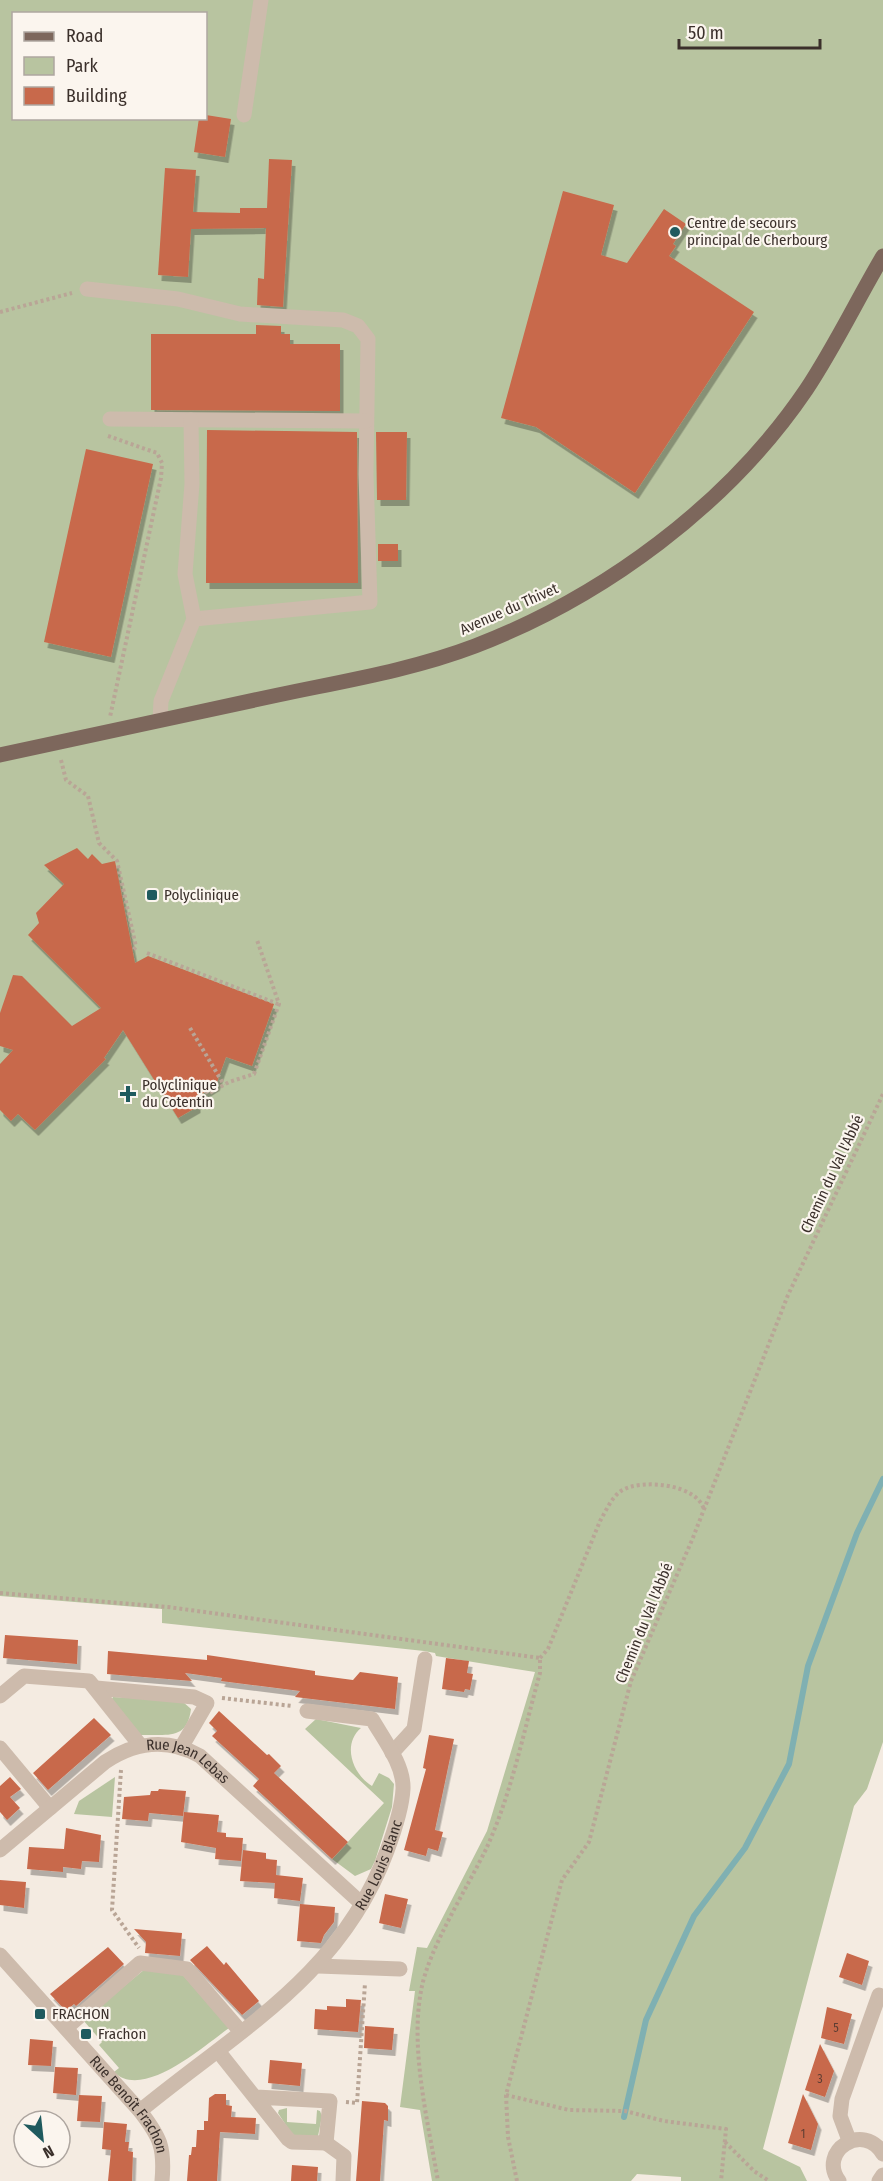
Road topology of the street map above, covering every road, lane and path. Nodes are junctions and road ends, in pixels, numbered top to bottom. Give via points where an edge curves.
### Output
1 (261, 0) edge
2 (243, 115) dead end
3 (883, 256) edge
4 (87, 289) joint
5 (0, 312) edge
6 (110, 419) joint
7 (191, 420) junction
8 (366, 421) junction
9 (194, 619) junction
10 (160, 720) junction
11 (107, 732) junction
12 (0, 755) edge
13 (72, 757) dead end
14 (257, 940) dead end
15 (133, 950) dead end
16 (147, 953) dead end
17 (279, 1004) junction
18 (190, 1028) dead end
19 (224, 1085) junction
20 (207, 1091) dead end
21 (883, 1094) edge
22 (704, 1510) junction
23 (0, 1593) edge
24 (540, 1658) junction
25 (425, 1659) dead end
26 (96, 1688) junction
27 (0, 1696) edge
28 (207, 1702) junction
29 (307, 1711) joint
30 (140, 1745) junction
31 (182, 1746) junction
32 (0, 1748) edge
33 (122, 1751) junction
34 (392, 1753) junction
35 (50, 1808) junction
36 (0, 1850) edge
37 (362, 1904) junction
38 (0, 1955) edge
39 (140, 1963) junction
40 (318, 1966) junction
41 (366, 1968) junction
42 (400, 1969) dead end
43 (879, 1995) dead end
44 (66, 2028) junction
45 (241, 2032) junction
46 (218, 2051) junction
47 (506, 2095) junction
48 (256, 2097) junction
49 (330, 2101) junction
50 (140, 2110) junction
51 (849, 2140) junction
52 (725, 2142) junction
53 (326, 2143) junction
54 (883, 2153) edge
55 (883, 2176) edge
56 (162, 2181) edge
57 (343, 2181) edge
58 (438, 2181) edge
59 (518, 2181) edge
60 (721, 2181) edge
61 (769, 2181) edge
62 (839, 2181) edge
63 (879, 2181) edge

1 - 2 street
3 - 10 main road, Avenue du Thivet via 805,391 750,459 698,511 600,585 546,615 474,646 392,671
4 - 5 path
4 - 8 street via 178,299 240,314 343,320 358,326 368,339
6 - 7 street
6 - 11 path via 103,427 112,440 157,453 162,463
7 - 8 street
7 - 9 street via 192,484 185,574
8 - 9 street via 370,602
9 - 10 street via 161,701
10 - 11 main road, Avenue du Thivet
11 - 12 main road, Avenue du Thivet
13 - 15 path via 62,760 66,780 88,796 99,843 117,861 136,948
14 - 17 path
16 - 17 path
17 - 19 path via 254,1074
18 - 19 path
19 - 20 path via 208,1094
21 - 22 path, Chemin du Val l'Abbé via 788,1295
22 - 24 path via 700,1501 688,1494 654,1482 622,1491 610,1502 600,1521 548,1649
22 - 47 path, Chemin du Val l'Abbé via 632,1682 589,1842 562,1880
23 - 24 path via 168,1607
24 - 58 path via 540,1673 516,1762 488,1844 438,1946 421,1991 418,2061
25 - 34 street via 414,1729
26 - 27 street via 89,1681 24,1676
26 - 28 street via 195,1697
26 - 30 street
28 - 29 path via 227,1697 284,1703
28 - 31 street
29 - 34 street, Rue Louis Blanc via 372,1719
30 - 31 street, Rue Jean Lebas
30 - 33 street, Rue Jean Lebas
31 - 37 street, Rue Jean Lebas via 200,1756
32 - 35 street
33 - 35 street, Rue Jean Lebas
33 - 39 path via 112,1910 138,1945
34 - 37 street, Rue Louis Blanc via 404,1788 391,1840
35 - 36 street, Rue Jean Lebas
37 - 40 street, Rue Louis Blanc
38 - 44 street, Rue Benoît Frachon
39 - 44 street
39 - 45 street via 187,1969
40 - 41 street
40 - 45 street, Rue Louis Blanc
41 - 42 street
41 - 49 path via 357,2103
43 - 51 street via 842,2099 840,2116
44 - 50 street, Rue Benoît Frachon
45 - 46 street, Rue Louis Blanc
46 - 48 street
46 - 50 street, Rue Louis Blanc
47 - 52 path via 569,2110 619,2111 726,2129
47 - 59 path, Chemin du Val l'Abbé via 508,2137
48 - 49 street
48 - 53 street via 292,2142
49 - 53 street
50 - 56 street, Rue Benoît Frachon via 157,2133 164,2154
51 - 54 street via 871,2141
51 - 62 street via 833,2160
52 - 60 path
52 - 61 path
53 - 57 street via 344,2156
55 - 63 street

